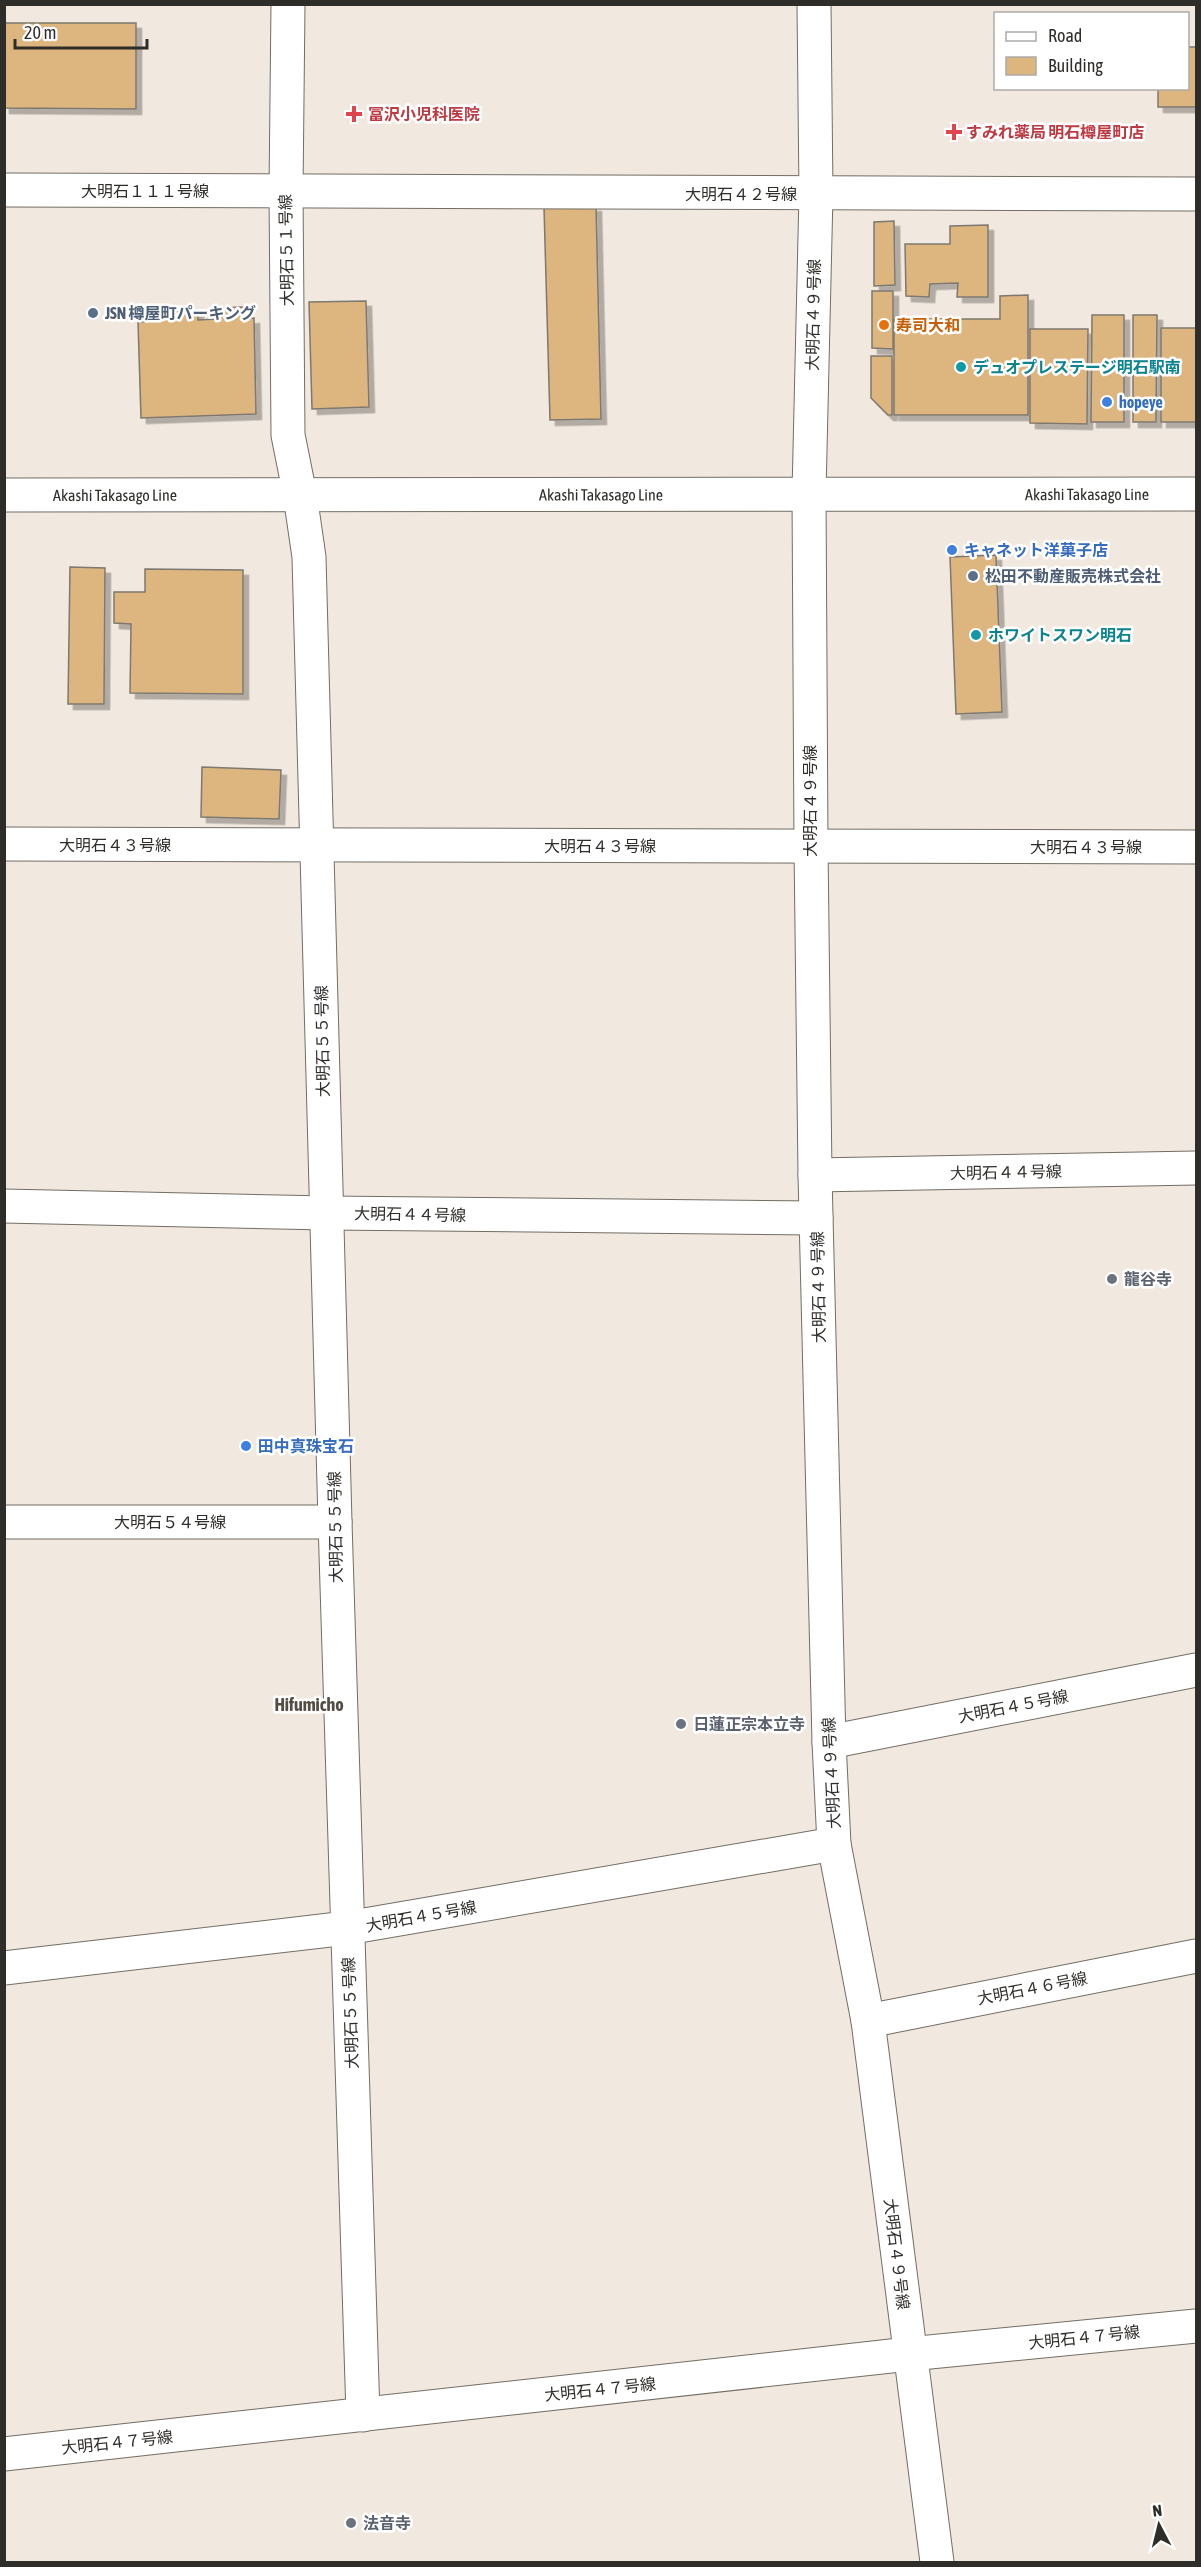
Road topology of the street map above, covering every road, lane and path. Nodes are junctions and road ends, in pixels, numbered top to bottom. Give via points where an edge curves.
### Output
1 (288, 4) edge
2 (814, 4) edge
3 (4, 190) edge
4 (286, 192) junction
5 (816, 194) junction
6 (1197, 194) edge
7 (809, 493) junction
8 (1197, 494) edge
9 (4, 495) edge
10 (300, 495) junction
11 (4, 844) edge
12 (317, 846) junction
13 (811, 846) junction
14 (1197, 847) edge
15 (1197, 1168) edge
16 (815, 1175) junction
17 (4, 1206) edge
18 (327, 1213) junction
19 (816, 1218) junction
20 (4, 1522) edge
21 (335, 1522) junction
22 (1197, 1670) edge
23 (829, 1742) junction
24 (834, 1844) junction
25 (347, 1928) junction
26 (1197, 1956) edge
27 (4, 1968) edge
28 (868, 2021) junction
29 (1197, 2326) edge
30 (909, 2354) junction
31 (363, 2415) junction
32 (4, 2454) edge
33 (937, 2562) edge

1 - 4 street, 大明石５１号線
2 - 5 street, 大明石４９号線
3 - 4 street, 大明石１１１号線
4 - 5 street, 大明石４２号線
4 - 10 street, 大明石５１号線 via 288,435
5 - 6 street, 大明石４２号線
5 - 7 street, 大明石４９号線
7 - 8 street, Akashi Takasago Line
7 - 10 street, Akashi Takasago Line
7 - 13 street, 大明石４９号線
9 - 10 street, Akashi Takasago Line
10 - 12 street, 大明石５５号線 via 309,558
11 - 12 street, 大明石４３号線
12 - 13 street, 大明石４３号線
12 - 18 street, 大明石５５号線
13 - 14 street, 大明石４３号線
13 - 16 street, 大明石４９号線
15 - 16 street, 大明石４４号線
16 - 19 street, 大明石４９号線
17 - 18 street, 大明石４４号線
18 - 19 street, 大明石４４号線
18 - 21 street, 大明石５５号線
19 - 23 street, 大明石４９号線
20 - 21 street, 大明石５４号線
21 - 25 street, 大明石５５号線
22 - 23 street, 大明石４５号線
23 - 24 street, 大明石４９号線
24 - 25 street, 大明石４５号線
24 - 28 street, 大明石４９号線
25 - 27 street, 大明石４５号線
25 - 31 street, 大明石５５号線
26 - 28 street, 大明石４６号線
28 - 30 street, 大明石４９号線
29 - 30 street, 大明石４７号線
30 - 31 street, 大明石４７号線
30 - 33 street, 大明石４９号線
31 - 32 street, 大明石４７号線

